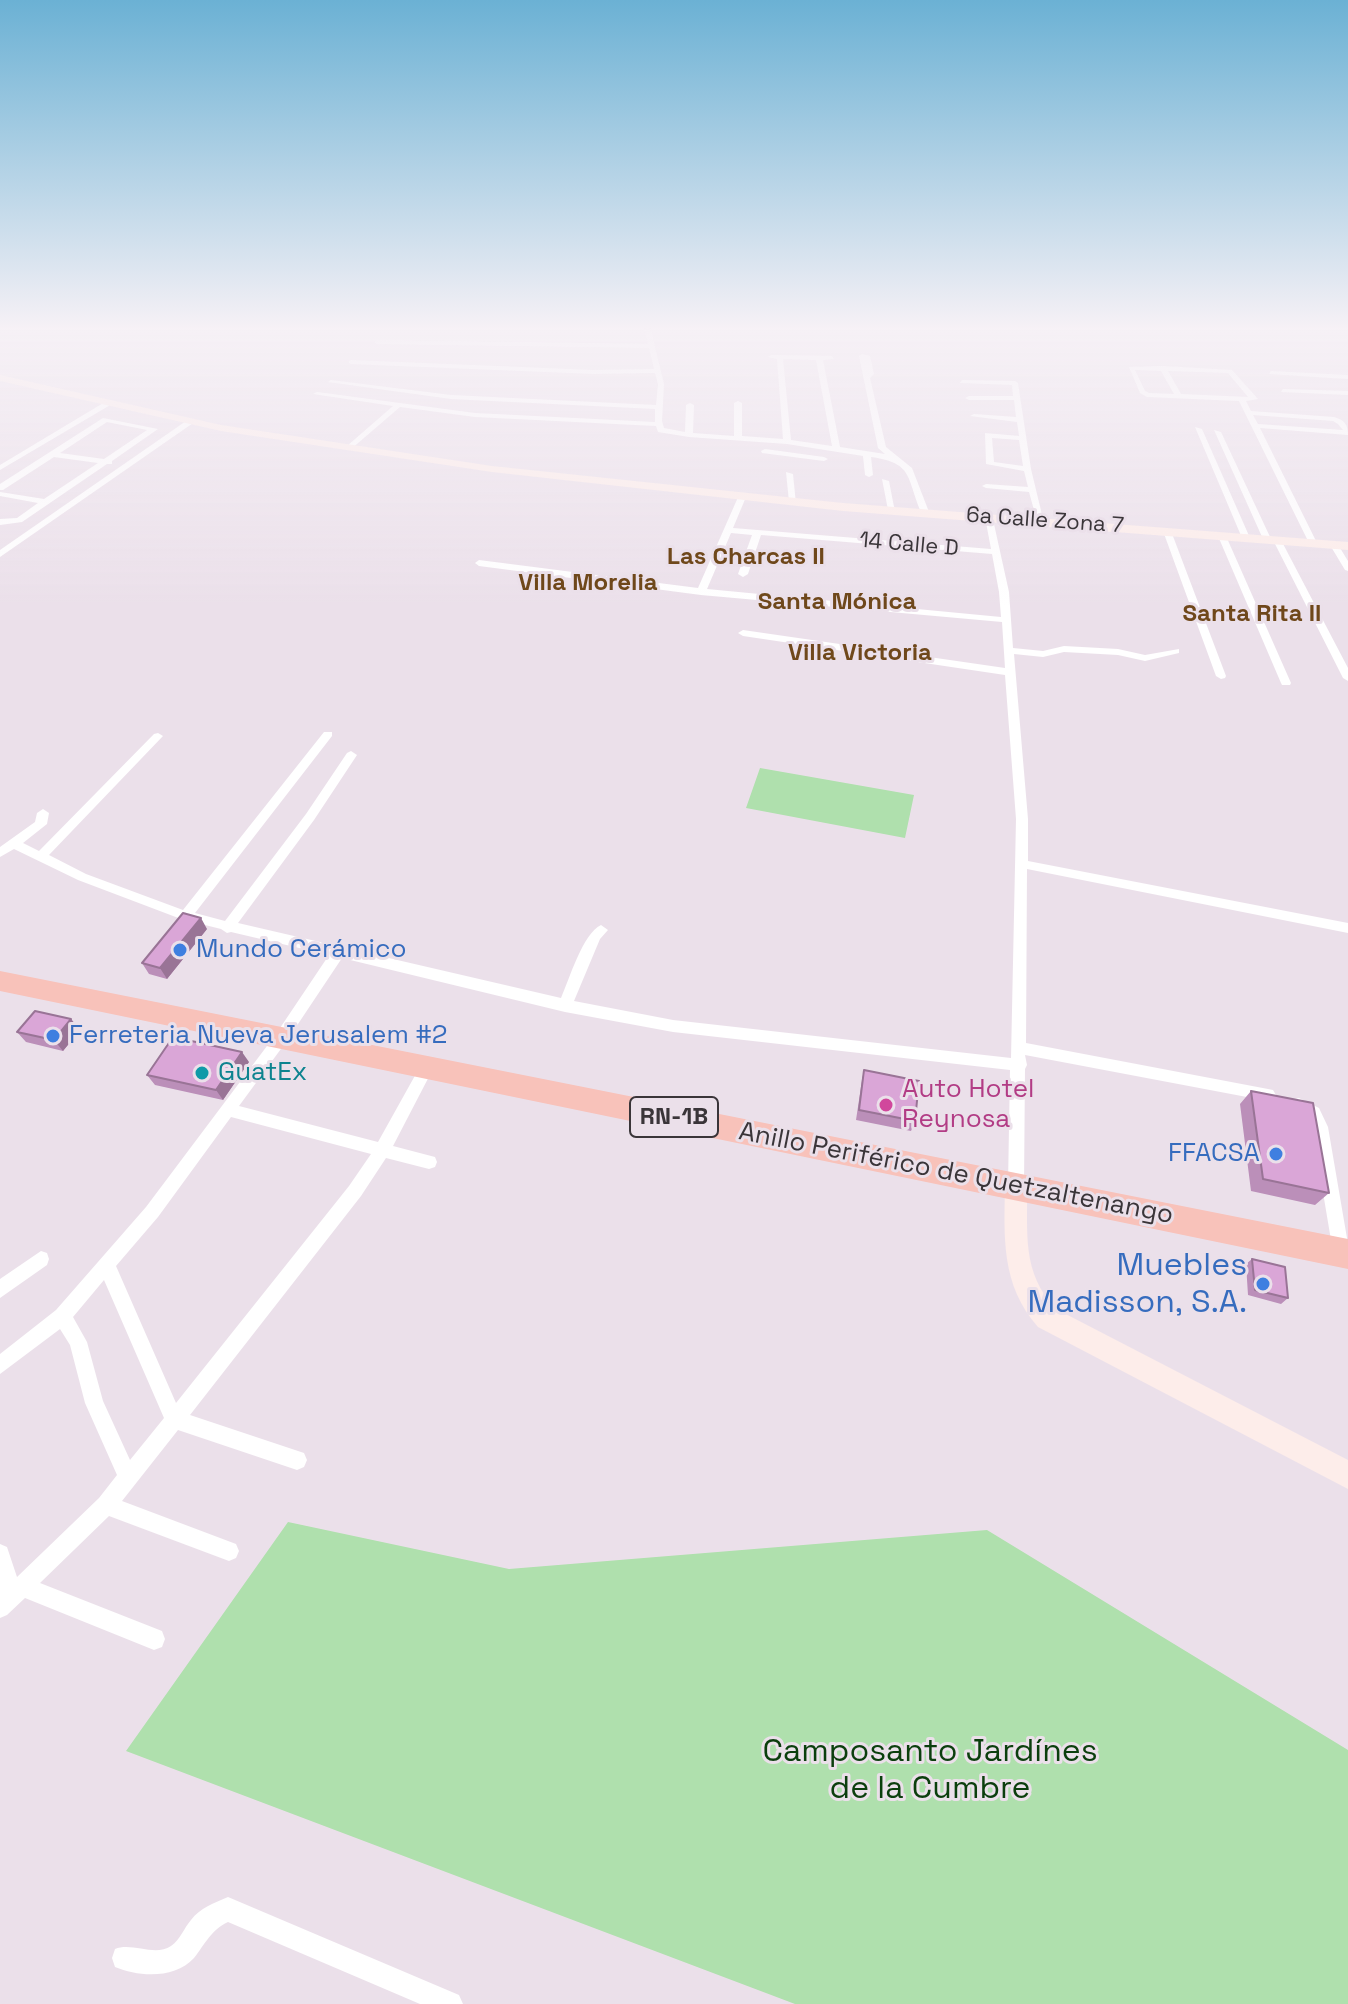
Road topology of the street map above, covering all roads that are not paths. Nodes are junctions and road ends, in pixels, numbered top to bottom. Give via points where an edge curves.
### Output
1 (1021, 420) edge
2 (80, 421) edge
3 (105, 421) edge
4 (109, 421) edge
5 (192, 421) joint
6 (382, 421) edge
7 (587, 421) edge
8 (658, 421) edge
9 (689, 421) edge
10 (738, 421) edge
11 (785, 421) edge
12 (831, 421) edge
13 (877, 421) edge
14 (1254, 421) edge
15 (1344, 422) edge
16 (658, 424) junction
17 (1258, 426) junction
18 (1198, 429) dead end
19 (1217, 432) dead end
20 (689, 435) junction
21 (738, 438) junction
22 (1021, 438) junction
23 (787, 442) junction
24 (826, 447) junction
25 (350, 448) junction
26 (836, 449) junction
27 (765, 451) dead end
28 (867, 453) junction
29 (50, 454) junction
30 (783, 454) junction
31 (896, 458) junction
32 (824, 459) junction
33 (106, 462) junction
34 (129, 465) junction
35 (0, 468) edge
36 (1027, 469) junction
37 (825, 472) dead end
38 (869, 475) dead end
39 (885, 481) dead end
40 (986, 486) dead end
41 (0, 488) edge
42 (1032, 490) junction
43 (0, 494) edge
44 (742, 497) junction
45 (45, 502) junction
46 (793, 502) junction
47 (892, 510) junction
48 (925, 512) junction
49 (989, 517) junction
50 (1041, 521) junction
51 (0, 522) edge
52 (727, 530) junction
53 (1167, 531) junction
54 (757, 533) junction
55 (1222, 536) junction
56 (1246, 538) junction
57 (1272, 540) junction
58 (1313, 543) junction
59 (1334, 545) junction
60 (1348, 546) edge
61 (3, 550) edge
62 (996, 552) junction
63 (479, 563) dead end
64 (1348, 568) edge
65 (743, 574) dead end
66 (701, 592) junction
67 (1006, 620) junction
68 (743, 633) dead end
69 (1007, 650) junction
70 (1175, 651) dead end
71 (1009, 672) junction
72 (1221, 676) dead end
73 (1348, 678) edge
74 (1286, 683) dead end
75 (328, 734) dead end
76 (158, 736) dead end
77 (351, 755) dead end
78 (43, 813) dead end
79 (15, 844) junction
80 (0, 853) edge
81 (41, 856) junction
82 (1022, 864) junction
83 (186, 916) junction
84 (227, 928) junction
85 (1348, 928) edge
86 (601, 930) dead end
87 (338, 953) junction
88 (0, 981) edge
89 (565, 1006) junction
90 (281, 1038) junction
91 (1020, 1056) junction
92 (427, 1067) junction
93 (228, 1110) junction
94 (382, 1150) junction
95 (429, 1162) dead end
96 (1016, 1185) junction
97 (1344, 1253) edge
98 (41, 1259) dead end
99 (107, 1266) junction
100 (0, 1290) edge
101 (62, 1316) junction
102 (0, 1365) edge
103 (174, 1419) junction
104 (297, 1460) dead end
105 (1348, 1475) edge
106 (128, 1477) junction
107 (106, 1505) junction
108 (229, 1551) dead end
109 (0, 1554) edge
110 (12, 1596) edge
111 (154, 1639) dead end
112 (124, 1958) dead end
113 (450, 2004) edge

1 - 22 street
2 - 35 street
3 - 29 street
4 - 33 street via 154,429
5 - 25 street, 6a Calle Zona 7
5 - 34 street
6 - 25 street
7 - 16 street
8 - 16 street
9 - 20 street
10 - 21 street
11 - 23 street
12 - 26 street
13 - 31 street via 882,448
14 - 17 street
15 - 17 street via 1348,433
16 - 20 street via 665,431
17 - 58 street
18 - 56 street
19 - 57 street
20 - 21 street
21 - 23 street
22 - 36 street
22 - 36 street via 988,435 990,464
23 - 24 street
24 - 26 street
24 - 32 street
25 - 44 street, 6a Calle Zona 7
26 - 28 street
27 - 30 street
28 - 31 street
28 - 38 street
29 - 33 street
29 - 41 street
30 - 32 street
30 - 46 street
31 - 48 street via 908,468
32 - 37 street
33 - 34 street
33 - 45 street
34 - 61 street
36 - 42 street
39 - 47 street
40 - 42 street
42 - 50 street
43 - 45 street
44 - 46 street, 6a Calle Zona 7
44 - 52 street
45 - 51 street via 16,521
46 - 47 street, 6a Calle Zona 7
47 - 48 street, 6a Calle Zona 7
48 - 49 street, 6a Calle Zona 7
49 - 50 street, 6a Calle Zona 7
49 - 62 street
50 - 53 street, 6a Calle Zona 7
52 - 54 street, 14 Calle D
52 - 66 street
53 - 55 street, 6a Calle Zona 7
53 - 72 street
54 - 62 street, 14 Calle D
54 - 65 street
55 - 56 street, 6a Calle Zona 7
55 - 74 street
56 - 57 street, 6a Calle Zona 7
57 - 58 street, 6a Calle Zona 7
57 - 73 street
58 - 59 street, 6a Calle Zona 7
59 - 60 street, 6a Calle Zona 7
59 - 64 street
62 - 67 street
63 - 66 street
66 - 67 street
67 - 69 street
68 - 71 street
69 - 70 street via 1118,652 1142,658
69 - 71 street
71 - 82 street
75 - 83 street
76 - 81 street
77 - 84 street
78 - 79 street via 42,823
79 - 80 street
79 - 81 street
81 - 83 street
82 - 85 street
82 - 91 street
83 - 84 street
84 - 87 street
86 - 89 street
87 - 89 street
87 - 90 street
88 - 90 highway, Anillo Periférico de Quetzaltenango / RN-1B
89 - 91 street via 673,1026
90 - 92 highway, Anillo Periférico de Quetzaltenango / RN-1B
90 - 93 street
91 - 96 street
91 - 97 street via 1287,1099 1307,1107 1320,1127
92 - 94 street
92 - 96 highway, Anillo Periférico de Quetzaltenango / RN-1B
93 - 94 street
93 - 99 street
94 - 95 street
94 - 103 street
96 - 97 highway, Anillo Periférico de Quetzaltenango / RN-1B
96 - 105 street via 1022,1284 1047,1318
98 - 100 street
99 - 101 street
99 - 103 street
101 - 102 street
101 - 106 street via 78,1342 94,1403
103 - 104 street
103 - 106 street
106 - 107 street
107 - 108 street
107 - 110 street
109 - 110 street
110 - 111 street
112 - 113 street via 152,1964 175,1959 208,1921 228,1909

